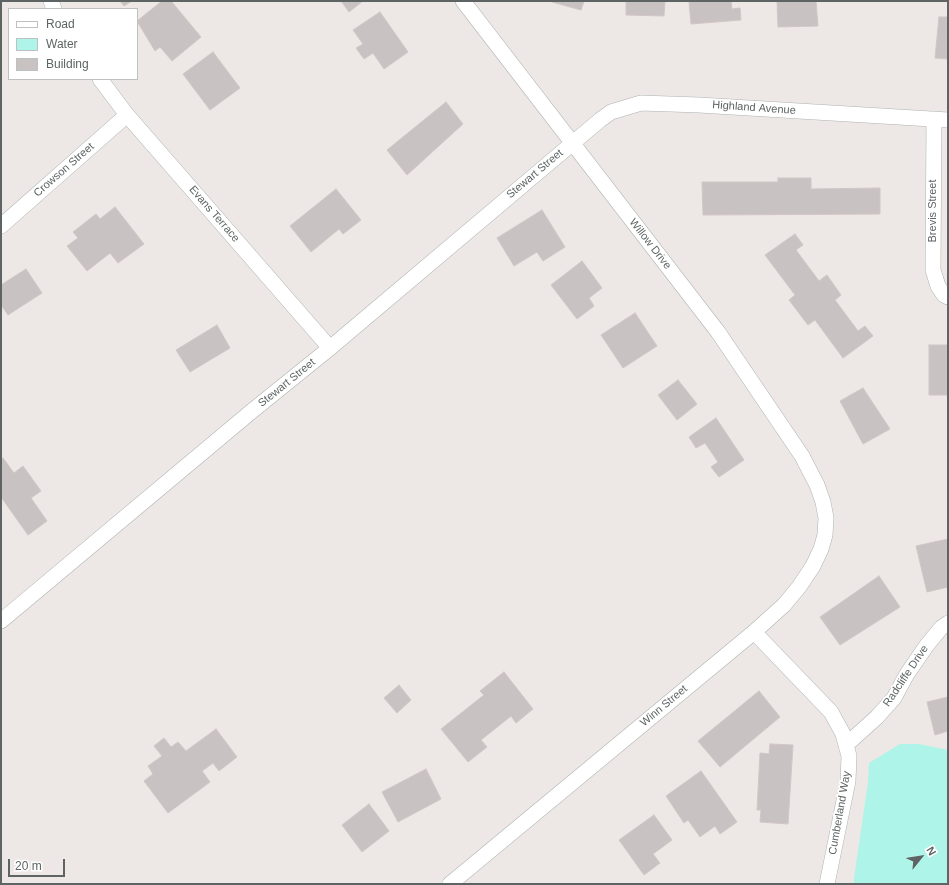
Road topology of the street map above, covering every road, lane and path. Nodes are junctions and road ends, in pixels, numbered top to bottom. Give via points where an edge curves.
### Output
1 (463, 1) edge
2 (101, 80) edge
3 (127, 115) junction
4 (941, 120) edge
5 (572, 143) junction
6 (1, 226) edge
7 (948, 297) edge
8 (330, 348) junction
9 (821, 496) joint
10 (2, 616) edge
11 (948, 623) edge
12 (754, 632) junction
13 (846, 745) junction
14 (450, 884) edge
15 (827, 884) edge

1 - 5 street, Willow Drive
2 - 3 street, Evans Terrace
3 - 6 street, Crowson Street
3 - 8 street, Evans Terrace
4 - 5 street, Highland Avenue via 641,103 611,112
4 - 7 street, Brevis Street via 933,270 938,286
5 - 8 street, Stewart Street
5 - 9 street, Willow Drive via 718,332 802,456
8 - 10 street, Stewart Street
9 - 12 street, Winn Street via 826,518 825,535 813,566 784,605
11 - 13 street, Radcliffe Drive via 927,645 894,698
12 - 13 street, Cumberland Way via 831,712
12 - 14 street, Winn Street
13 - 15 street, Cumberland Way via 849,756 848,781

